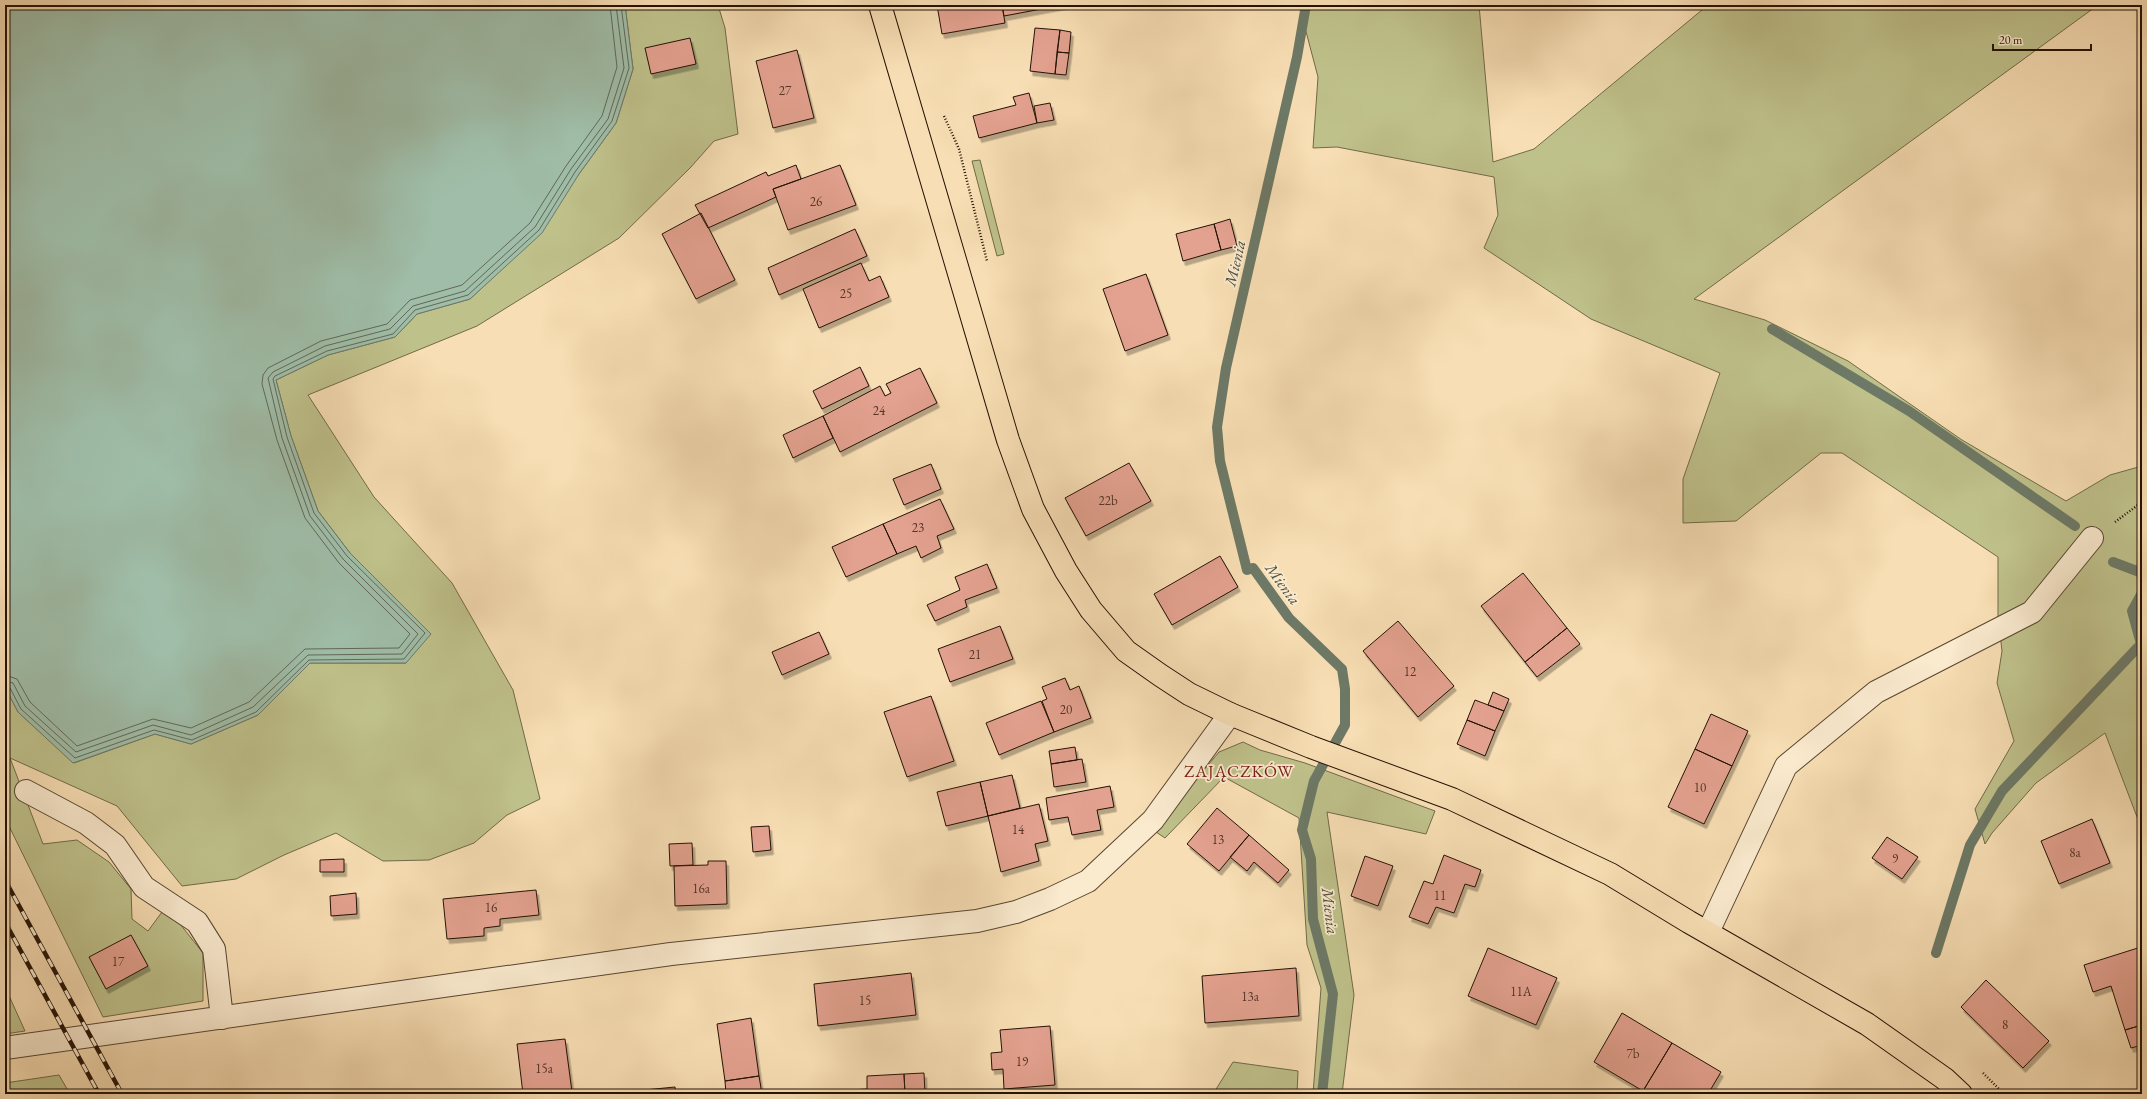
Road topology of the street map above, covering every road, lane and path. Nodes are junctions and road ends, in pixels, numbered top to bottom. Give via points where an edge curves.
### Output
1 (880, 5) edge
2 (944, 115) dead end
3 (988, 264) dead end
4 (2142, 502) edge
5 (2092, 538) joint
6 (1230, 714) junction
7 (26, 791) dead end
8 (1708, 932) junction
9 (222, 1018) junction
10 (5, 1048) edge
11 (1961, 1094) edge

1 - 6 main road via 1008,440 1033,509 1066,572 1091,610 1126,651 1189,694
2 - 3 path via 959,149
4 - 5 path
5 - 8 street via 2032,612 1876,692 1786,766
6 - 8 main road via 1452,799 1610,874
6 - 9 street via 1153,820 1121,853 1088,881 1050,900 1016,912 977,921 671,954
7 - 9 street via 92,828 115,845 144,887 197,922 214,949
8 - 11 main road via 1867,1024 1945,1079
9 - 10 street

